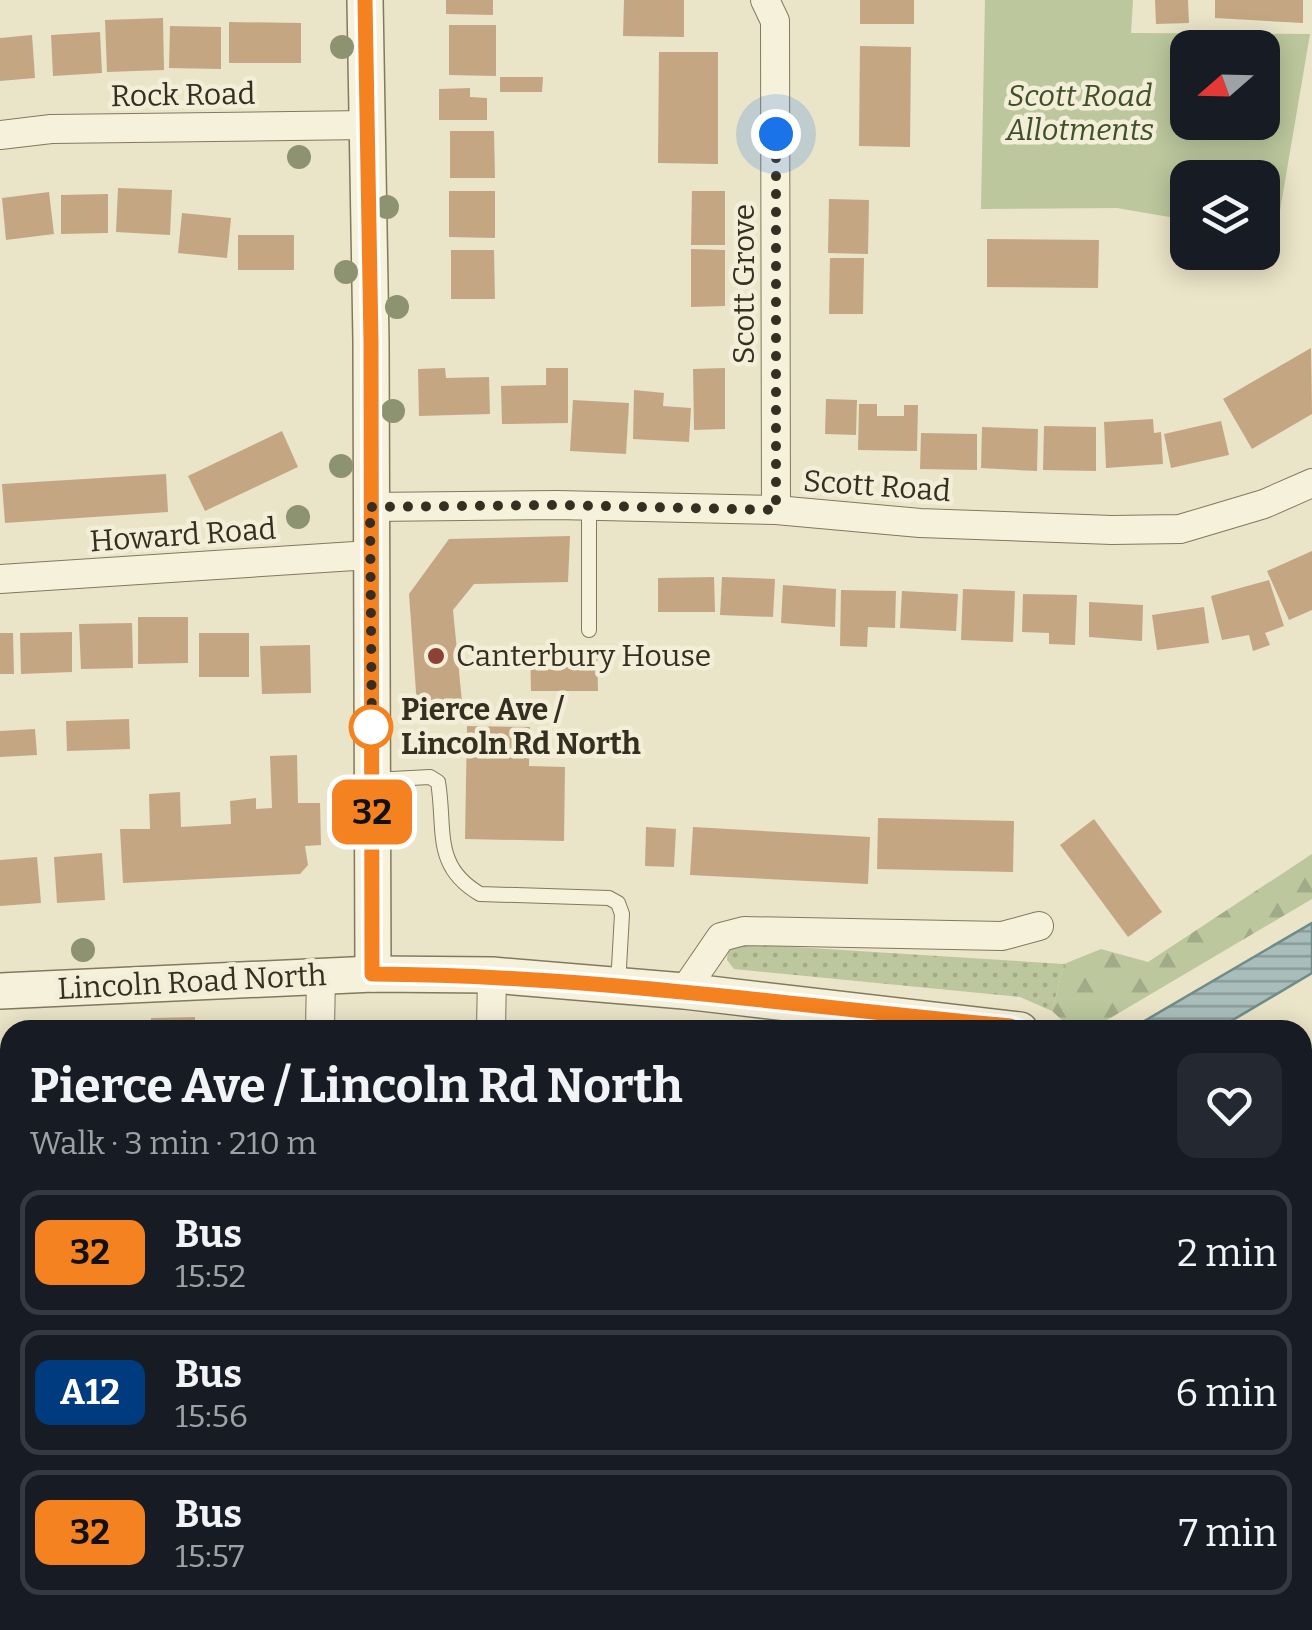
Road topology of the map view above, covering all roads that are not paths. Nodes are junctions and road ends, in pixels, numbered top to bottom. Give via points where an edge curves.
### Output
1 (365, 0) edge
2 (764, 0) edge
3 (366, 124) junction
4 (0, 136) edge
5 (1312, 483) edge
6 (589, 506) junction
7 (370, 507) junction
8 (776, 510) junction
9 (370, 555) junction
10 (0, 579) edge
11 (590, 630) dead end
12 (372, 780) junction
13 (1039, 926) dead end
14 (372, 974) junction
15 (492, 975) junction
16 (320, 976) junction
17 (618, 985) junction
18 (684, 990) junction
19 (0, 991) edge
20 (320, 1020) edge
21 (491, 1020) edge
22 (956, 1020) edge

1 - 3 street
2 - 8 street, Scott Grove via 775,21
3 - 4 street, Rock Road via 51,129
3 - 7 street
5 - 8 street, Scott Road via 1180,529 920,523
6 - 7 street, Scott Road
6 - 8 street, Scott Road
6 - 11 lane
7 - 9 street
9 - 10 street, Howard Road
9 - 12 street
12 - 14 street
12 - 17 lane via 430,776 438,782 449,867 480,894 618,903
13 - 18 street via 1002,936 744,931 722,937
14 - 15 street, Lincoln Road North
14 - 16 street, Lincoln Road North
15 - 17 street, Lincoln Road North
15 - 21 street
16 - 19 street, Lincoln Road North
16 - 20 street
17 - 18 street, Lincoln Road North
18 - 22 street, Lincoln Road North

